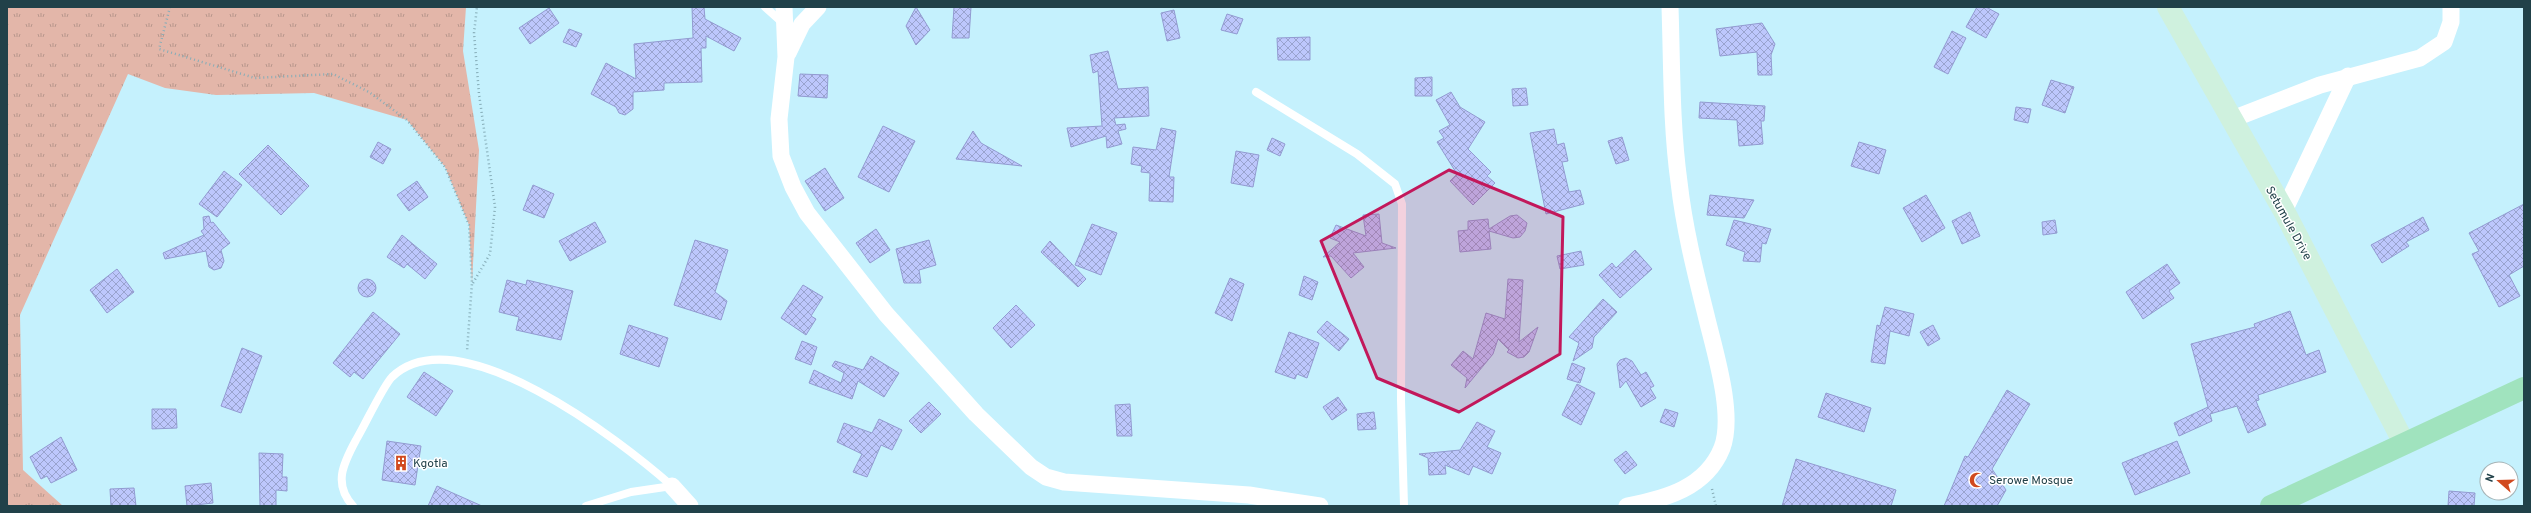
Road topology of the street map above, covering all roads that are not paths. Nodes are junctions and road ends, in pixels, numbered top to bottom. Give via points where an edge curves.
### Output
1 (765, 7) edge
2 (784, 7) edge
3 (818, 7) edge
4 (1670, 7) edge
5 (2168, 7) edge
6 (2451, 7) edge
7 (786, 26) junction
8 (786, 57) junction
9 (2348, 76) junction
10 (1256, 92) dead end
11 (2230, 120) junction
12 (2284, 211) junction
13 (2524, 388) edge
14 (2404, 443) junction
15 (672, 486) junction
16 (353, 506) edge
17 (586, 506) edge
18 (690, 506) edge
19 (1320, 506) edge
20 (1404, 506) edge
21 (1626, 506) edge
22 (2271, 506) edge

1 - 7 lane
2 - 7 street
3 - 8 street via 802,24
4 - 21 street via 1673,124 1679,182 1686,229 1719,365 1726,434 1722,448 1709,472 1673,495
5 - 11 street, Setumule Drive
6 - 9 street via 2451,22 2444,42 2420,58
7 - 8 street
8 - 19 street via 779,119 781,156 792,187 807,213 886,314 976,414 1031,467 1046,477 1064,482 1249,495
9 - 11 street
9 - 12 street
10 - 20 lane via 1357,154 1395,184 1402,204 1401,400
11 - 12 street, Setumule Drive
12 - 14 street, Setumule Drive
13 - 14 main road
14 - 22 main road
15 - 16 lane via 632,450 528,385 467,362 432,359 414,364 391,378 346,459 341,481 344,497
15 - 17 lane via 631,492
15 - 18 street

